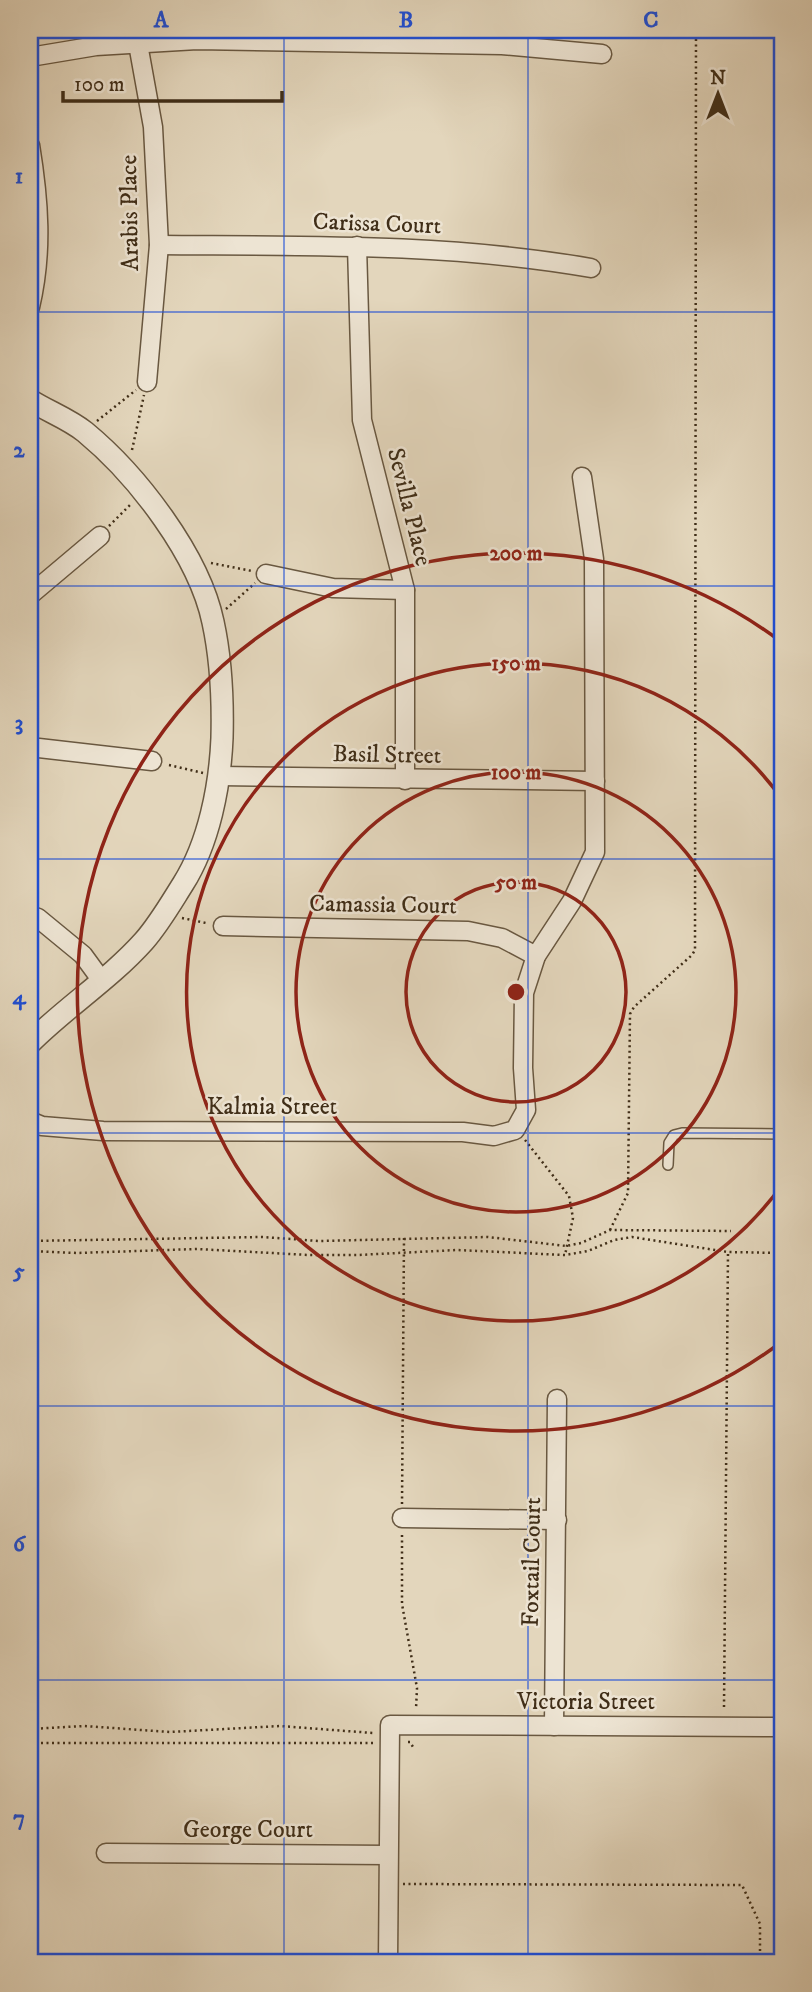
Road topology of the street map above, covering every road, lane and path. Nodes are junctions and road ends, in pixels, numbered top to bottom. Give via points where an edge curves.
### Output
1 (696, 30) edge
2 (138, 44) junction
3 (602, 54) dead end
4 (30, 57) edge
5 (30, 145) edge
6 (159, 245) junction
7 (357, 246) junction
8 (591, 268) dead end
9 (30, 307) edge
10 (147, 382) junction
11 (30, 400) edge
12 (83, 431) junction
13 (127, 474) junction
14 (582, 477) dead end
15 (144, 490) junction
16 (100, 536) joint
17 (190, 559) junction
18 (266, 574) junction
19 (405, 590) junction
20 (30, 595) edge
21 (213, 620) junction
22 (30, 747) edge
23 (152, 761) joint
24 (220, 776) junction
25 (405, 780) junction
26 (595, 781) junction
27 (30, 915) edge
28 (162, 915) junction
29 (223, 926) joint
30 (536, 956) junction
31 (102, 981) junction
32 (30, 1043) edge
33 (30, 1121) edge
34 (515, 1130) junction
35 (782, 1134) edge
36 (668, 1166) dead end
37 (610, 1230) junction
38 (731, 1231) dead end
39 (404, 1238) junction
40 (30, 1241) edge
41 (566, 1246) junction
42 (30, 1251) edge
43 (404, 1251) junction
44 (728, 1252) junction
45 (782, 1253) edge
46 (565, 1255) junction
47 (557, 1399) dead end
48 (402, 1518) junction
49 (557, 1520) junction
50 (724, 1707) dead end
51 (415, 1725) junction
52 (554, 1726) junction
53 (782, 1727) edge
54 (30, 1729) edge
55 (30, 1743) edge
56 (106, 1853) dead end
57 (388, 1855) junction
58 (388, 1884) junction
59 (30, 1962) edge
60 (62, 1962) edge
61 (388, 1962) edge
62 (760, 1962) edge

1 - 37 path via 695,950 630,1014 628,1193
2 - 3 street via 197,40 502,45
2 - 4 street
2 - 6 street, Arabis Place via 153,127
5 - 9 street via 39,222
6 - 7 street, Carissa Court
6 - 10 street, Arabis Place
7 - 8 street, Carissa Court via 533,258
7 - 19 street, Sevilla Place via 362,420
10 - 12 path
10 - 13 path
11 - 12 street
12 - 13 street
13 - 15 street
14 - 26 street via 594,559
15 - 16 path
15 - 17 street
16 - 20 street
17 - 18 path
17 - 21 street
18 - 19 street via 332,588
18 - 21 path
19 - 25 street, Sevilla Place
21 - 24 street via 223,704
22 - 23 street
23 - 24 path
24 - 25 street, Basil Street
24 - 28 street via 208,827 185,882
25 - 26 street, Basil Street
26 - 30 street via 595,852 572,901
27 - 31 street via 83,955
28 - 29 path
28 - 31 street via 145,940
29 - 30 street, Camassia Court via 468,932 502,938
30 - 34 street via 524,993 526,1110
31 - 32 street
33 - 34 street, Kalmia Street via 103,1131 494,1136
34 - 41 path via 569,1196 573,1218
35 - 36 lane via 674,1135
37 - 38 path
37 - 41 path
39 - 40 path
39 - 41 path via 488,1237
39 - 43 path
41 - 46 path
42 - 43 path via 197,1249 309,1255
43 - 46 path
43 - 48 path
44 - 45 path
44 - 46 path via 632,1237
44 - 50 path
47 - 49 street, Foxtail Court
48 - 49 street
48 - 51 path via 402,1604 417,1689
49 - 52 street, Foxtail Court
51 - 52 street, Victoria Street
51 - 57 street, Victoria Street via 390,1725
52 - 53 street, Victoria Street
54 - 55 path via 84,1726 170,1732 280,1726 373,1732 373,1743
56 - 57 street, George Court
57 - 58 street
58 - 61 street
58 - 62 path via 742,1885 760,1924
59 - 60 path

